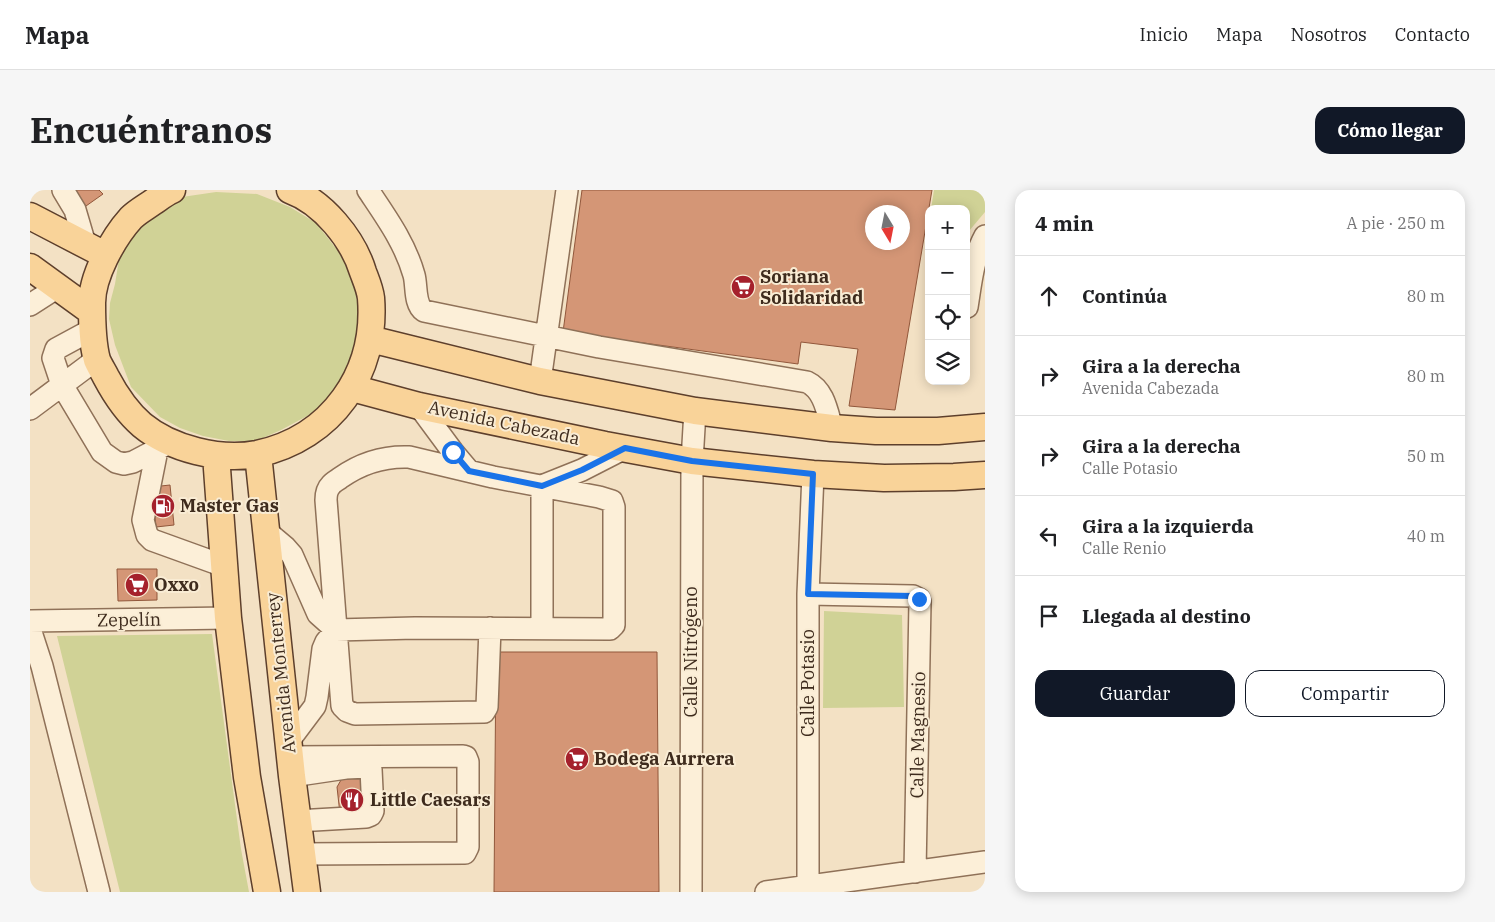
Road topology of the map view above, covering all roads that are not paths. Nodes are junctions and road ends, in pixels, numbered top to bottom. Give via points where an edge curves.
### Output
1 (64, 190) edge
2 (172, 190) edge
3 (290, 190) edge
4 (368, 190) edge
5 (567, 190) edge
6 (30, 216) edge
7 (985, 236) edge
8 (95, 250) junction
9 (30, 267) edge
10 (58, 287) junction
11 (30, 305) edge
12 (973, 307) edge
13 (92, 320) junction
14 (547, 337) junction
15 (370, 339) junction
16 (97, 359) junction
17 (540, 381) junction
18 (62, 385) junction
19 (352, 388) junction
20 (419, 406) junction
21 (30, 409) edge
22 (695, 411) junction
23 (985, 427) edge
24 (832, 428) junction
25 (164, 446) junction
26 (625, 448) junction
27 (258, 454) junction
28 (216, 456) junction
29 (692, 461) junction
30 (469, 471) junction
31 (813, 474) junction
32 (985, 475) edge
33 (542, 486) junction
34 (266, 531) junction
35 (224, 566) junction
36 (808, 594) junction
37 (228, 618) junction
38 (30, 621) edge
39 (490, 628) junction
40 (542, 628) junction
41 (30, 629) edge
42 (336, 630) junction
43 (290, 758) junction
44 (297, 821) junction
45 (301, 854) junction
46 (985, 862) edge
47 (915, 872) junction
48 (808, 889) edge
49 (99, 892) edge
50 (267, 892) edge
51 (307, 892) edge
52 (691, 892) edge
53 (766, 892) edge

1 - 8 street
2 - 8 main road
3 - 15 main road via 299,193 334,220 358,255 371,296
4 - 14 street via 407,253 422,310
5 - 14 street
6 - 8 main road
7 - 12 street via 974,266
8 - 13 main road
9 - 10 main road
10 - 11 street
10 - 13 main road
13 - 16 main road
13 - 18 street via 54,353
14 - 17 street
14 - 24 street via 807,382 819,391
15 - 17 main road
15 - 19 main road via 364,365
16 - 18 street
16 - 25 main road via 115,395
17 - 22 main road
18 - 21 street
18 - 25 street via 102,452 116,462 133,462
19 - 20 main road, Avenida Cabezada
19 - 27 main road via 327,418 295,441
20 - 26 main road, Avenida Cabezada
20 - 30 street
22 - 24 main road
22 - 29 street, Calle Nitrógeno
23 - 24 main road via 938,432
25 - 28 main road
25 - 35 street via 143,520 148,535 152,540
26 - 29 main road, Avenida Cabezada
26 - 33 street
27 - 28 main road
27 - 34 main road, Avenida Monterrey
28 - 35 main road
29 - 31 main road, Avenida Cabezada
29 - 52 street, Calle Nitrógeno
30 - 33 street
30 - 42 street via 417,457 397,456 376,460 331,484 326,500
31 - 32 main road, Avenida Cabezada via 884,478
31 - 36 street, Calle Potasio
33 - 40 street
33 - 40 street via 610,500 614,507 613,627
34 - 42 street via 292,555 318,614
34 - 43 main road, Avenida Monterrey
35 - 37 main road
36 - 47 street, Calle Magnesio via 913,596 919,599
36 - 48 street, Calle Potasio
37 - 38 street, Zepelín
37 - 50 main road via 247,777
39 - 40 street
39 - 42 street
39 - 42 street via 487,708 482,713 347,712 342,706
41 - 49 street
42 - 43 street via 323,649 315,706
43 - 44 main road, Avenida Monterrey
43 - 44 street via 371,769 371,816
43 - 45 street via 464,756 468,762 468,847 465,853
44 - 45 main road, Avenida Monterrey
45 - 51 main road, Avenida Monterrey
46 - 47 street
47 - 48 street
48 - 53 street

